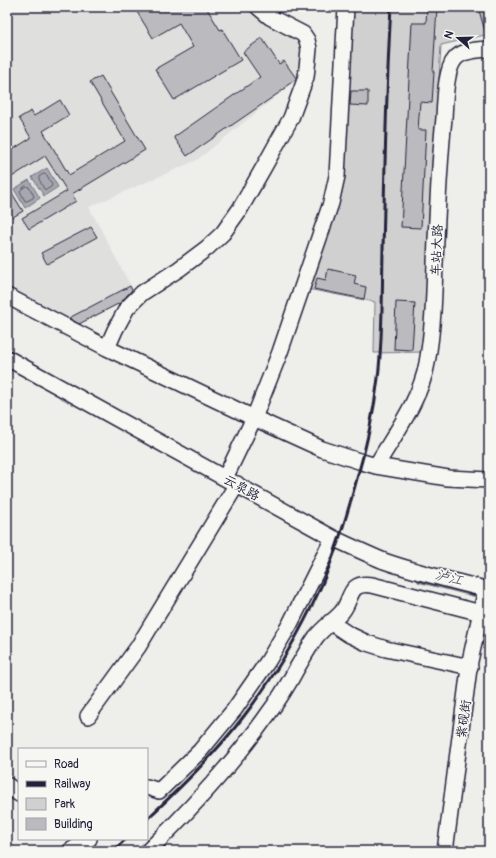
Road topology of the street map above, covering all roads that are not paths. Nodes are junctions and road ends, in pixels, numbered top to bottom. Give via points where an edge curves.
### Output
1 (258, 7) edge
2 (346, 7) edge
3 (489, 49) edge
4 (7, 296) edge
5 (107, 348) junction
6 (7, 358) edge
7 (254, 418) junction
8 (376, 466) junction
9 (489, 480) edge
10 (231, 481) junction
11 (334, 538) junction
12 (414, 570) junction
13 (488, 589) edge
14 (407, 594) junction
15 (485, 614) edge
16 (330, 622) junction
17 (470, 667) junction
18 (88, 716) dead end
19 (7, 784) edge
20 (148, 787) edge
21 (18, 793) edge
22 (87, 840) edge
23 (70, 851) edge
24 (148, 851) edge
25 (445, 851) edge

1 - 5 street via 270,17 303,34 307,40 309,49 306,77 291,118 240,209 223,233 208,248 142,293 127,308
2 - 7 street via 337,176 280,352
3 - 8 street, 车站大路 via 462,54 455,59 450,68 442,136 433,319 428,363 414,401
4 - 5 street
5 - 7 street
6 - 10 street, 云泉路
7 - 8 street via 322,448
7 - 10 street
8 - 9 street via 448,478
10 - 11 street, 云泉路
10 - 18 street via 138,647
11 - 12 street, 云泉路 via 386,561
11 - 20 street via 290,624 234,710 200,751 159,791
12 - 13 street, 云泉路
12 - 14 street
13 - 15 street, 紫砚街
14 - 15 street
14 - 16 street via 372,585 360,585 352,591 342,613
15 - 17 street, 紫砚街
16 - 17 street via 367,643
16 - 24 street via 316,637 252,737 210,787
17 - 25 street, 紫砚街
19 - 21 street
22 - 23 street

